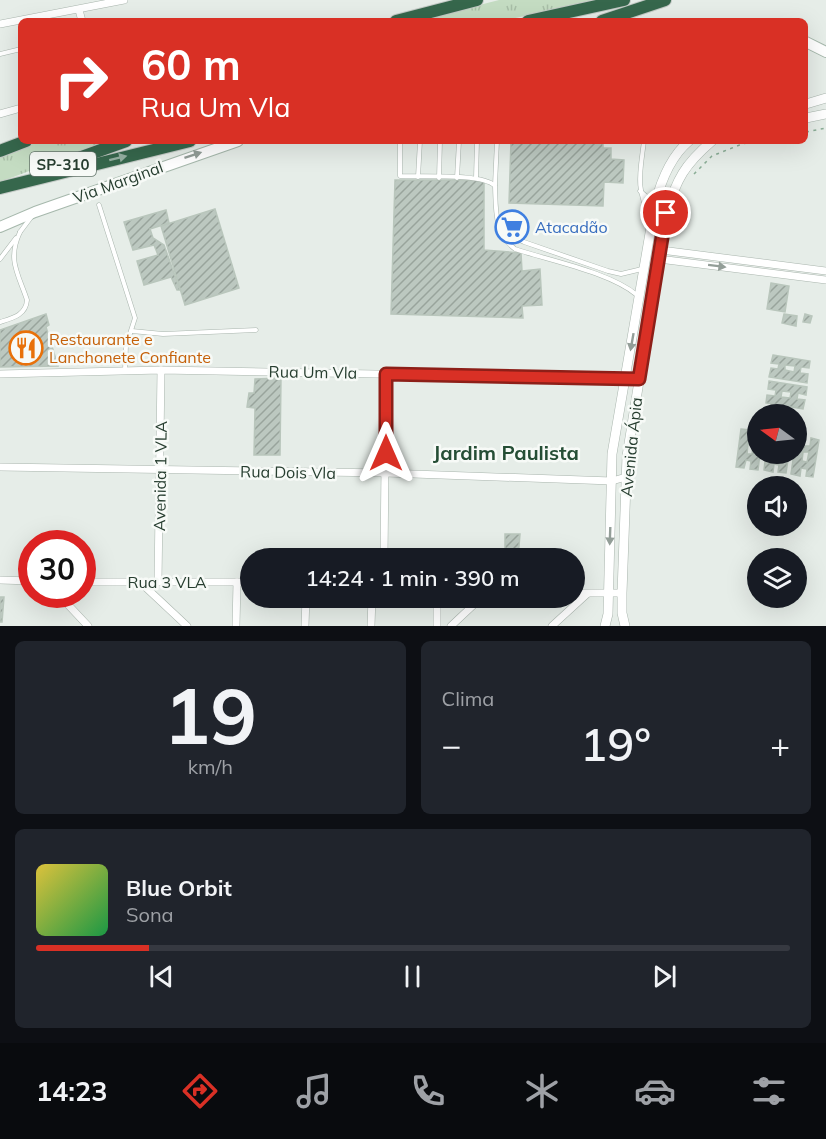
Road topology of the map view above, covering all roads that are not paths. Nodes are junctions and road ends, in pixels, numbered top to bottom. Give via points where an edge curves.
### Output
1 (124, 0) edge
2 (477, 0) edge
3 (624, 0) edge
4 (665, 0) edge
5 (79, 10) junction
6 (34, 18) edge
7 (81, 18) edge
8 (408, 18) edge
9 (542, 18) edge
10 (611, 18) edge
11 (18, 21) edge
12 (0, 24) edge
13 (808, 43) edge
14 (18, 50) edge
15 (826, 51) edge
16 (0, 54) edge
17 (826, 98) edge
18 (808, 103) edge
19 (18, 109) edge
20 (0, 114) edge
21 (826, 114) edge
22 (808, 118) edge
23 (18, 144) edge
24 (118, 144) edge
25 (178, 144) edge
26 (229, 144) edge
27 (400, 144) edge
28 (420, 144) edge
29 (440, 144) edge
30 (459, 144) edge
31 (477, 144) edge
32 (497, 144) edge
33 (644, 144) edge
34 (685, 144) edge
35 (708, 144) edge
36 (0, 151) edge
37 (418, 177) junction
38 (439, 178) junction
39 (457, 178) junction
40 (476, 178) junction
41 (495, 186) junction
42 (0, 188) edge
43 (639, 191) junction
44 (655, 204) junction
45 (99, 205) dead end
46 (668, 208) junction
47 (35, 212) junction
48 (652, 222) junction
49 (0, 227) edge
50 (499, 230) junction
51 (20, 232) junction
52 (660, 254) junction
53 (0, 259) edge
54 (644, 268) junction
55 (826, 270) edge
56 (826, 280) edge
57 (639, 297) junction
58 (0, 322) edge
59 (256, 330) dead end
60 (132, 331) junction
61 (125, 370) junction
62 (161, 370) junction
63 (0, 374) edge
64 (386, 374) junction
65 (626, 378) junction
66 (639, 379) junction
67 (0, 467) edge
68 (160, 470) junction
69 (386, 473) junction
70 (626, 477) junction
71 (612, 481) junction
72 (384, 548) edge
73 (0, 580) edge
74 (18, 581) edge
75 (96, 582) edge
76 (140, 582) junction
77 (159, 582) junction
78 (237, 582) joint
79 (609, 592) junction
80 (622, 593) junction
81 (587, 594) joint
82 (71, 608) edge
83 (306, 608) edge
84 (372, 608) edge
85 (437, 608) edge
86 (470, 608) edge
87 (88, 626) edge
88 (187, 626) edge
89 (236, 626) edge
90 (305, 626) edge
91 (372, 626) edge
92 (437, 626) edge
93 (451, 626) edge
94 (552, 626) edge
95 (605, 626) edge
96 (625, 626) edge

1 - 5 street
2 - 8 highway
3 - 9 highway
4 - 10 highway
5 - 6 street
5 - 7 street
11 - 12 street
13 - 15 main road
14 - 16 lane
17 - 18 street
19 - 20 street
21 - 22 street
23 - 36 highway, SP-310
24 - 42 highway, SP-310
42 -> 25 highway
47 -> 26 main road, Via Marginal
27 - 37 lane via 400,176
28 - 37 lane
29 - 38 lane
30 - 39 lane
31 - 40 lane
32 - 41 lane
33 - 43 lane
34 - 44 street, Avenida Ápia via 666,172
35 - 46 street, Avenida Ápia via 685,168 674,186
37 - 38 lane
38 - 39 lane
39 - 40 lane
40 - 41 lane
41 - 50 lane
43 - 44 lane
43 - 48 lane
44 - 46 lane
44 - 48 street, Avenida Ápia
45 - 60 lane via 131,302 135,318
46 - 52 street, Avenida Ápia
47 - 49 main road, Via Marginal
47 - 51 lane
48 - 54 street, Avenida Ápia
50 - 54 lane via 608,272 632,273
50 - 57 lane via 515,249 609,278
51 - 53 lane
51 - 58 lane via 13,259 26,306 19,315
52 - 55 street
52 -> 56 street
52 - 66 street, Avenida Ápia
54 - 57 street, Avenida Ápia
57 -> 65 street, Avenida Ápia
59 - 60 lane via 163,334
60 - 61 lane via 126,346
61 - 62 street, Rua Um Vla
61 - 63 street, Rua Um Vla
62 - 64 street, Rua Um Vla
62 - 68 street, Avenida 1 VLA
64 - 65 street, Rua Um Vla
64 - 69 street
65 - 66 street, Rua Um Vla
65 - 71 street, Avenida Ápia via 612,454
66 - 70 street, Avenida Ápia
67 - 68 street, Rua Dois Vla
68 - 69 street, Rua Dois Vla
68 - 77 street, Avenida 1 VLA
69 - 71 street, Rua Dois Vla
69 - 72 street
70 - 71 street, Rua Dois Vla
70 - 80 street, Avenida Ápia
71 -> 79 street, Avenida Ápia
73 - 74 street
75 - 76 street, Rua 3 VLA
76 - 77 street, Rua 3 VLA
76 - 88 street
77 - 78 street, Rua 3 VLA
78 - 89 street
79 - 80 street
79 - 81 street
79 - 95 street, Avenida Ápia
80 - 96 street, Avenida Ápia
81 - 94 street
82 - 87 street
83 - 90 street
84 - 91 street
85 - 92 street
86 - 93 street

